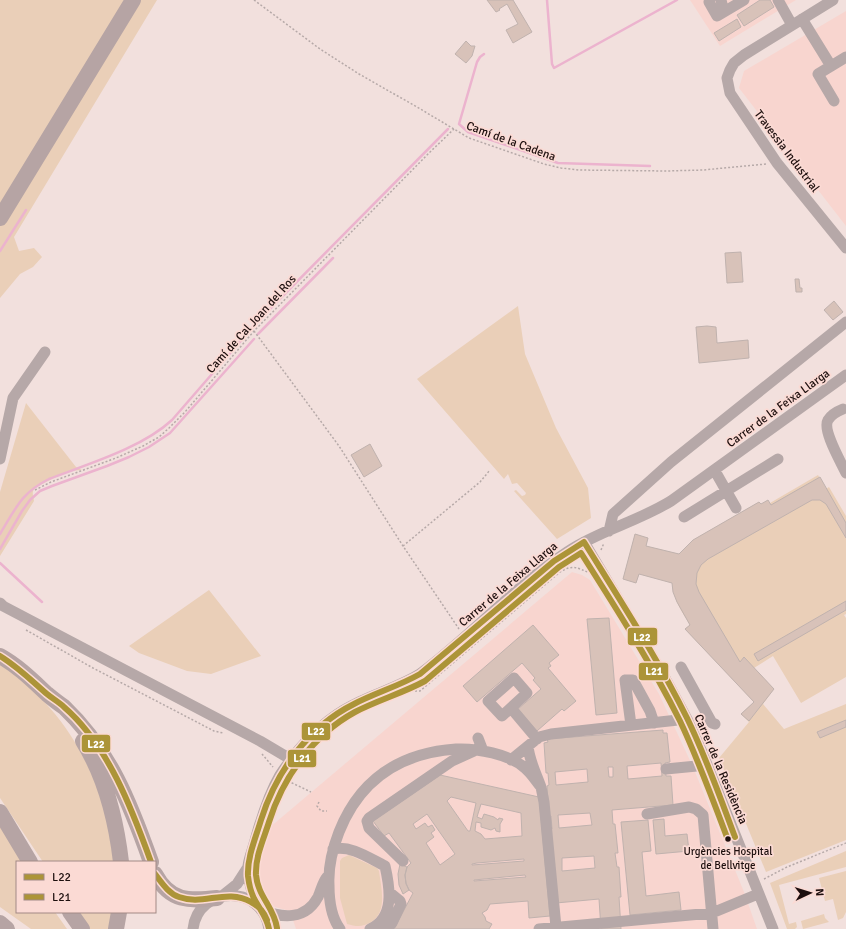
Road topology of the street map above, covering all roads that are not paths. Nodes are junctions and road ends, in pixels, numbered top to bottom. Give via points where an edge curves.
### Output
1 (128, 0) edge
2 (133, 0) edge
3 (710, 0) edge
4 (721, 0) edge
5 (744, 0) edge
6 (778, 0) edge
7 (833, 0) edge
8 (724, 12) junction
9 (797, 22) junction
10 (102, 50) junction
11 (846, 57) edge
12 (831, 66) junction
13 (834, 102) dead end
14 (0, 218) edge
15 (846, 248) edge
16 (846, 322) edge
17 (45, 352) dead end
18 (846, 375) edge
19 (843, 408) dead end
20 (0, 459) edge
21 (778, 459) dead end
22 (715, 470) junction
23 (846, 473) edge
24 (726, 490) junction
25 (736, 508) dead end
26 (684, 517) dead end
27 (609, 530) junction
28 (584, 542) junction
29 (0, 603) edge
30 (0, 656) edge
31 (681, 667) dead end
32 (49, 695) junction
33 (511, 708) dead end
34 (687, 719) junction
35 (654, 723) junction
36 (715, 724) dead end
37 (631, 725) junction
38 (478, 738) dead end
39 (537, 739) junction
40 (528, 746) junction
41 (481, 750) junction
42 (292, 760) junction
43 (511, 760) junction
44 (707, 765) junction
45 (666, 769) dead end
46 (541, 786) junction
47 (0, 812) edge
48 (646, 814) dead end
49 (333, 849) junction
50 (30, 861) edge
51 (121, 861) edge
52 (151, 861) edge
53 (403, 861) dead end
54 (248, 867) junction
55 (156, 875) edge
56 (328, 875) junction
57 (389, 892) junction
58 (758, 894) junction
59 (220, 897) junction
60 (260, 908) junction
61 (62, 913) edge
62 (71, 913) edge
63 (119, 913) edge
64 (712, 913) junction
65 (0, 923) edge
66 (556, 927) junction
67 (7, 929) edge
68 (73, 929) edge
69 (82, 929) edge
70 (116, 929) edge
71 (193, 929) edge
72 (269, 929) edge
73 (331, 929) edge
74 (339, 929) edge
75 (370, 929) edge
76 (386, 929) edge
77 (539, 929) edge
78 (713, 929) edge
79 (773, 929) edge

1 - 10 highway
2 - 10 highway
3 - 8 street via 717,16
4 - 8 street
5 - 8 street
6 - 9 street
7 - 9 street
9 - 12 street
9 - 15 street, Travessia Industrial via 744,54 734,63 728,78 730,94 777,163
10 - 14 highway
11 - 12 street
12 - 13 street via 818,74
16 - 27 street via 671,462 613,514
17 - 20 street via 13,398
18 - 22 street, Carrer de la Feixa Llarga
19 - 23 street via 828,420 827,425 829,436
21 - 24 street
22 - 24 street
22 - 27 street, Carrer de la Feixa Llarga via 657,510
24 - 25 street
24 - 26 street
27 - 28 street, Carrer de la Feixa Llarga
28 - 34 street, Carrer de la Residència
28 - 42 street, Carrer de la Feixa Llarga via 554,561 428,669 400,686 342,711 316,732
29 - 42 street
30 - 32 highway
31 - 36 street via 712,723
32 - 51 highway via 74,727 101,777 113,811
32 - 52 highway via 72,716 104,755 130,806
33 - 39 street
34 - 35 street
34 - 44 street, Carrer de la Residència
35 - 37 street
35 - 37 street via 633,680 625,680
37 - 39 street via 551,734
38 - 41 street
39 - 40 street
40 - 43 street
40 - 46 street via 528,756
41 - 43 street
41 - 49 street via 434,752 403,761 388,769 358,796
41 - 53 street via 452,761 368,818 369,828
42 - 54 street, Carrer de la Feixa Llarga via 280,775 267,803
43 - 46 street via 525,768
44 - 45 street
44 - 58 street, Carrer de la Residència
46 - 66 street
47 - 50 highway
48 - 64 street via 689,807 703,815
49 - 56 street
49 - 57 street via 340,847 351,850 385,866
54 - 59 street, Carrer de la Feixa Llarga via 236,884
54 - 60 street, Carrer de la Feixa Llarga via 250,884
55 - 59 highway via 164,887 177,897 196,900
56 - 60 street via 317,898 305,911 288,916 273,914
56 - 74 street via 332,912
57 - 75 street via 386,914 381,923
57 - 76 street via 401,904 392,923
58 - 64 street
58 - 79 street, Carrer de la Residència
59 - 60 street via 243,897
59 - 71 street, Carrer de la Feixa Llarga via 204,906 193,924
60 - 72 street, Carrer de la Feixa Llarga via 266,916
61 - 68 highway
62 - 69 highway
63 - 70 highway
64 - 66 street
64 - 78 street
65 - 67 highway
66 - 77 street
73 - 74 street

